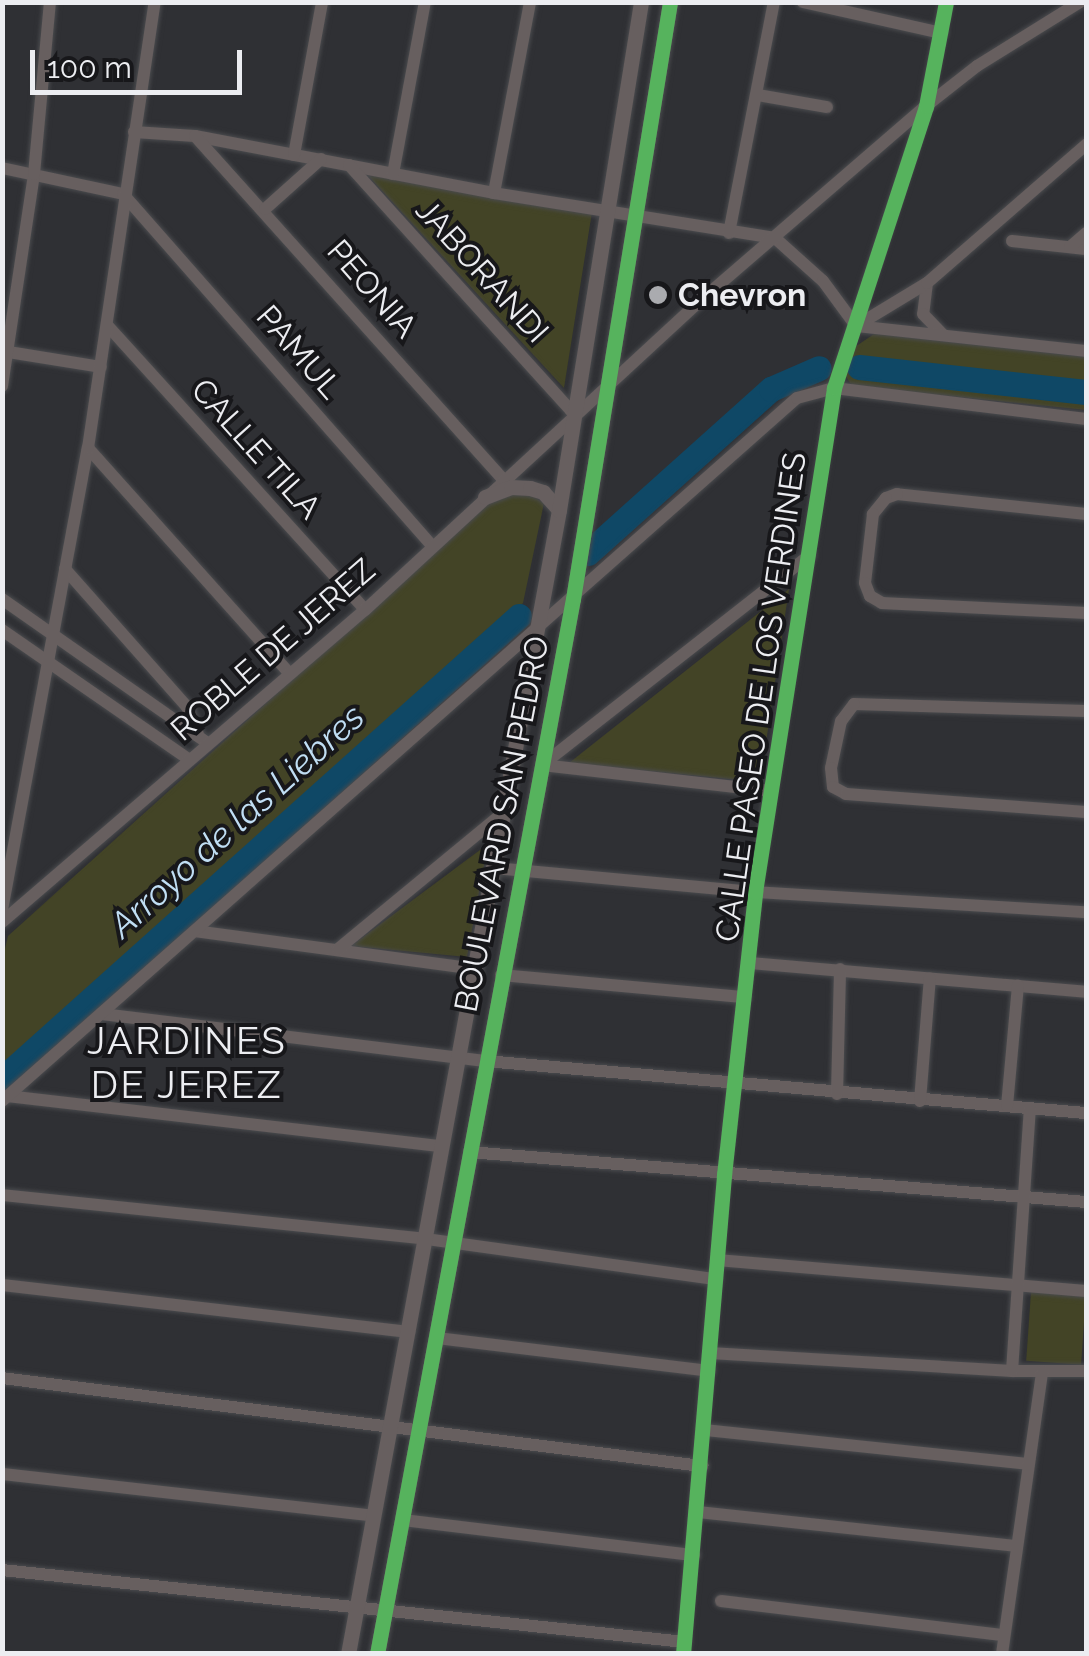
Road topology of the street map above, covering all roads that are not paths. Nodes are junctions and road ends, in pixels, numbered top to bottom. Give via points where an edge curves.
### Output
1 (50, 2) edge
2 (156, 2) edge
3 (322, 2) edge
4 (424, 2) edge
5 (530, 2) edge
6 (641, 2) edge
7 (670, 2) edge
8 (774, 2) edge
9 (804, 2) edge
10 (946, 2) edge
11 (1080, 2) edge
12 (942, 33) junction
13 (758, 95) junction
14 (926, 106) junction
15 (827, 107) dead end
16 (134, 132) junction
17 (195, 136) junction
18 (1086, 145) edge
19 (294, 155) junction
20 (321, 159) junction
21 (348, 164) junction
22 (2, 168) edge
23 (34, 174) junction
24 (393, 174) junction
25 (123, 194) junction
26 (494, 194) junction
27 (265, 209) junction
28 (607, 212) junction
29 (632, 218) junction
30 (728, 233) junction
31 (1086, 233) edge
32 (774, 238) junction
33 (1012, 241) dead end
34 (1070, 247) junction
35 (1086, 249) edge
36 (927, 283) junction
37 (107, 325) junction
38 (856, 326) junction
39 (943, 336) junction
40 (1086, 351) edge
41 (5, 352) edge
42 (101, 367) junction
43 (836, 381) junction
44 (2, 386) edge
45 (610, 387) junction
46 (576, 415) junction
47 (1086, 419) edge
48 (88, 448) junction
49 (504, 480) junction
50 (485, 497) junction
51 (559, 510) junction
52 (1086, 514) edge
53 (432, 546) junction
54 (810, 555) junction
55 (65, 568) junction
56 (574, 594) junction
57 (2, 599) edge
58 (364, 610) junction
59 (1086, 614) edge
60 (538, 624) junction
61 (2, 630) edge
62 (52, 633) junction
63 (46, 664) junction
64 (290, 674) junction
65 (1086, 710) edge
66 (203, 739) junction
67 (188, 759) junction
68 (542, 765) junction
69 (771, 791) junction
70 (504, 812) junction
71 (1086, 812) edge
72 (495, 868) junction
73 (523, 871) junction
74 (755, 892) junction
75 (2, 910) edge
76 (1086, 912) edge
77 (2, 922) edge
78 (195, 930) junction
79 (338, 948) junction
80 (750, 963) junction
81 (475, 969) junction
82 (840, 969) junction
83 (501, 975) junction
84 (930, 978) junction
85 (1018, 985) junction
86 (1086, 992) edge
87 (745, 997) junction
88 (102, 1014) junction
89 (456, 1056) junction
90 (485, 1062) junction
91 (734, 1086) junction
92 (837, 1094) junction
93 (5, 1098) edge
94 (920, 1101) junction
95 (1008, 1106) junction
96 (1030, 1109) junction
97 (1086, 1113) edge
98 (441, 1146) junction
99 (468, 1152) junction
100 (724, 1175) junction
101 (2, 1195) edge
102 (1024, 1197) junction
103 (1086, 1202) edge
104 (426, 1239) junction
105 (454, 1244) junction
106 (717, 1260) junction
107 (716, 1279) junction
108 (2, 1285) edge
109 (1018, 1287) junction
110 (1086, 1292) edge
111 (409, 1332) junction
112 (437, 1338) junction
113 (710, 1353) junction
114 (708, 1370) junction
115 (1012, 1371) junction
116 (1086, 1371) edge
117 (1042, 1372) junction
118 (2, 1378) edge
119 (392, 1426) junction
120 (419, 1428) junction
121 (705, 1430) junction
122 (1026, 1464) junction
123 (702, 1466) junction
124 (2, 1474) edge
125 (698, 1512) junction
126 (374, 1516) junction
127 (402, 1520) junction
128 (1015, 1546) junction
129 (694, 1555) junction
130 (2, 1570) edge
131 (721, 1601) dead end
132 (356, 1611) junction
133 (385, 1614) junction
134 (1004, 1635) junction
135 (684, 1648) edge
136 (348, 1654) edge
137 (377, 1654) edge
138 (1002, 1654) edge

1 - 23 street
2 - 16 street
3 - 19 street
4 - 24 street
5 - 26 street
6 - 28 street
7 - 29 street, BOULEVARD SAN PEDRO
8 - 13 street
9 - 12 street
10 - 12 street, CALLE PASEO DE LOS VERDINES
11 - 14 street, ROBLE DE JEREZ
12 - 14 street, CALLE PASEO DE LOS VERDINES
13 - 15 street
13 - 30 street
14 - 32 street, ROBLE DE JEREZ
14 - 38 street, CALLE PASEO DE LOS VERDINES
16 - 17 street
16 - 25 street
17 - 19 street
17 - 27 street, PEONIA
18 - 36 street
19 - 20 street
20 - 21 street
20 - 27 street
21 - 24 street
21 - 46 street, JABORANDI
22 - 23 street
23 - 25 street
23 - 41 street
24 - 26 street
25 - 37 street
25 - 53 street, PAMUL
26 - 28 street
27 - 49 street, PEONIA
28 - 29 street
28 - 46 street
29 - 30 street
29 - 45 street, BOULEVARD SAN PEDRO
30 - 32 street
31 - 34 street
32 - 38 street via 814,271
32 - 45 street, ROBLE DE JEREZ
33 - 34 street
34 - 35 street
36 - 38 street
36 - 39 street via 922,314
37 - 42 street
37 - 58 street, CALLE TILA
38 - 39 street
38 - 43 street, CALLE PASEO DE LOS VERDINES
39 - 40 street
41 - 42 street
41 - 44 street
42 - 48 street
43 - 47 street
43 - 54 street, CALLE PASEO DE LOS VERDINES
43 - 56 street via 782,409
45 - 46 street, ROBLE DE JEREZ
45 - 56 street, BOULEVARD SAN PEDRO
46 - 49 street, ROBLE DE JEREZ
46 - 51 street
48 - 55 street
48 - 64 street
49 - 50 street, ROBLE DE JEREZ
50 - 51 street via 530,488
50 - 53 street, ROBLE DE JEREZ
51 - 60 street, BOULEVARD SAN PEDRO
52 - 59 street via 897,494 873,514 864,583 882,602
53 - 58 street, ROBLE DE JEREZ
54 - 68 street
54 - 69 street, CALLE PASEO DE LOS VERDINES
55 - 62 street
55 - 66 street via 187,707
56 - 60 street
56 - 68 street, BOULEVARD SAN PEDRO
57 - 62 street
58 - 64 street, ROBLE DE JEREZ
60 - 70 street, BOULEVARD SAN PEDRO
60 - 78 street
61 - 63 street
62 - 63 street
62 - 66 street
63 - 67 street
63 - 75 street
64 - 66 street, ROBLE DE JEREZ
65 - 71 street via 854,704 842,721 831,768 833,787 846,794
66 - 67 street, ROBLE DE JEREZ
67 - 77 street, ROBLE DE JEREZ
68 - 69 street
68 - 73 street, BOULEVARD SAN PEDRO
69 - 74 street, CALLE PASEO DE LOS VERDINES
70 - 72 street, BOULEVARD SAN PEDRO
70 - 79 street
72 - 73 street
72 - 81 street, BOULEVARD SAN PEDRO
73 - 74 street
73 - 83 street, BOULEVARD SAN PEDRO
74 - 76 street
74 - 80 street, CALLE PASEO DE LOS VERDINES
78 - 79 street
78 - 88 street
79 - 81 street
80 - 82 street
80 - 87 street, CALLE PASEO DE LOS VERDINES
81 - 89 street, BOULEVARD SAN PEDRO
82 - 84 street
82 - 92 street
83 - 87 street
83 - 90 street, BOULEVARD SAN PEDRO
84 - 85 street
84 - 94 street
85 - 86 street
85 - 95 street
87 - 91 street, CALLE PASEO DE LOS VERDINES
88 - 89 street
88 - 93 street
89 - 90 street
89 - 98 street, BOULEVARD SAN PEDRO
90 - 91 street
90 - 99 street, BOULEVARD SAN PEDRO
91 - 92 street
91 - 100 street, CALLE PASEO DE LOS VERDINES
92 - 94 street
93 - 98 street
94 - 95 street
95 - 96 street
96 - 97 street
96 - 102 street
98 - 104 street, BOULEVARD SAN PEDRO
99 - 100 street
99 - 105 street, BOULEVARD SAN PEDRO
100 - 102 street
100 - 106 street, CALLE PASEO DE LOS VERDINES
101 - 104 street
102 - 103 street
102 - 109 street
104 - 105 street
104 - 111 street, BOULEVARD SAN PEDRO
105 - 107 street
105 - 112 street, BOULEVARD SAN PEDRO
106 - 107 street, CALLE PASEO DE LOS VERDINES
106 - 109 street
107 - 113 street, CALLE PASEO DE LOS VERDINES
108 - 111 street
109 - 110 street
109 - 115 street
111 - 119 street, BOULEVARD SAN PEDRO
112 - 114 street
112 - 120 street, BOULEVARD SAN PEDRO
113 - 114 street, CALLE PASEO DE LOS VERDINES
113 - 115 street
114 - 121 street, CALLE PASEO DE LOS VERDINES
115 - 117 street
116 - 117 street
117 - 122 street
118 - 119 street
119 - 120 street
119 - 126 street, BOULEVARD SAN PEDRO
120 - 123 street
120 - 127 street, BOULEVARD SAN PEDRO
121 - 122 street
121 - 123 street, CALLE PASEO DE LOS VERDINES
122 - 128 street
123 - 125 street, CALLE PASEO DE LOS VERDINES
124 - 126 street
125 - 128 street
125 - 129 street, CALLE PASEO DE LOS VERDINES
126 - 132 street, BOULEVARD SAN PEDRO
127 - 129 street
127 - 133 street, BOULEVARD SAN PEDRO
128 - 134 street
129 - 135 street, CALLE PASEO DE LOS VERDINES
130 - 132 street
131 - 134 street
132 - 133 street
132 - 136 street, BOULEVARD SAN PEDRO
133 - 135 street
133 - 137 street, BOULEVARD SAN PEDRO
134 - 138 street

